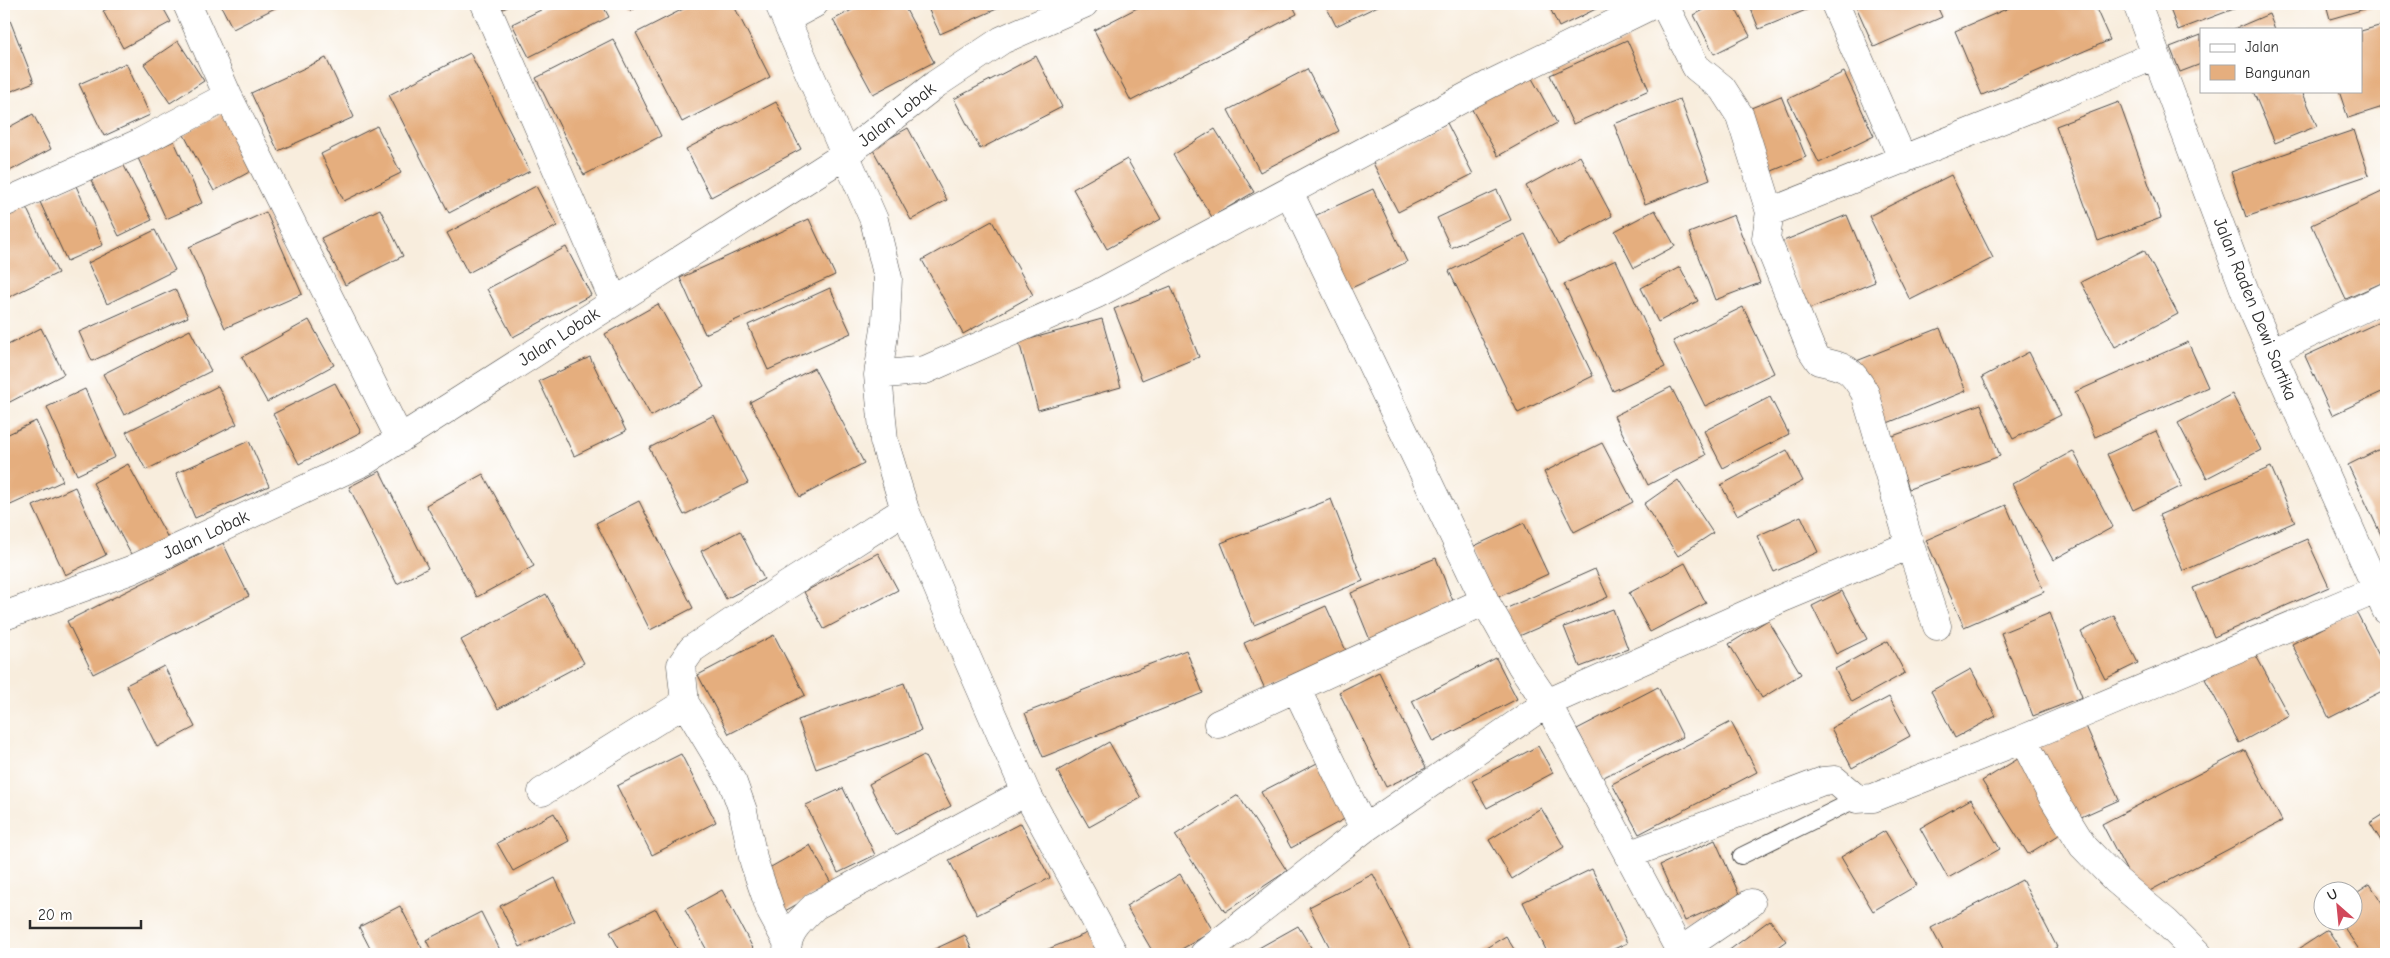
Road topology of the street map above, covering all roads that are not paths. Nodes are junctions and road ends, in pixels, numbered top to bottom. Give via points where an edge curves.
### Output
1 (187, 4) edge
2 (485, 4) edge
3 (814, 4) edge
4 (1084, 4) edge
5 (1654, 4) edge
6 (1664, 4) edge
7 (1834, 4) edge
8 (2137, 4) edge
9 (782, 11) edge
10 (2156, 55) junction
11 (228, 96) junction
12 (845, 155) junction
13 (1903, 160) junction
14 (1288, 192) junction
15 (4, 203) edge
16 (1770, 212) junction
17 (2386, 297) edge
18 (614, 301) junction
19 (2271, 352) junction
20 (878, 375) junction
21 (400, 439) junction
22 (905, 510) junction
23 (1910, 545) junction
24 (2381, 600) edge
25 (1485, 601) junction
26 (4, 616) edge
27 (1937, 626) dead end
28 (1296, 688) junction
29 (685, 703) junction
30 (1547, 703) junction
31 (1218, 724) dead end
32 (2023, 739) junction
33 (542, 792) dead end
34 (1026, 792) junction
35 (1857, 799) junction
36 (1364, 830) junction
37 (1628, 855) junction
38 (1741, 856) dead end
39 (1751, 903) dead end
40 (787, 947) edge
41 (1680, 953) edge
42 (1114, 954) edge
43 (1204, 954) edge
44 (2198, 954) edge

1 - 11 street
2 - 18 street
3 - 9 street
4 - 12 street, Jalan Lobak via 1002,40 936,84
5 - 14 street via 1490,84
6 - 16 street via 1696,67 1722,88 1740,116
7 - 13 street
8 - 10 street, Jalan Raden Dewi Sartika
9 - 12 street
10 - 13 street
10 - 19 street, Jalan Raden Dewi Sartika
11 - 15 street via 139,142
11 - 21 street
12 - 18 street, Jalan Lobak
12 - 20 street via 874,220 888,278
13 - 16 street
14 - 20 street via 1097,294 925,370
14 - 25 street
16 - 23 street via 1766,238 1811,349 1819,361 1840,366 1854,374 1865,393
17 - 19 street
18 - 21 street, Jalan Lobak
19 - 24 street, Jalan Raden Dewi Sartika
20 - 22 street via 884,441
21 - 26 street, Jalan Lobak via 364,461 131,570
22 - 29 street via 692,649 681,665
22 - 34 street
23 - 27 street
23 - 30 street
24 - 32 street
25 - 28 street
25 - 30 street
28 - 31 street
28 - 36 street
29 - 33 street
29 - 40 street via 733,783 754,862
30 - 36 street
30 - 37 street
32 - 35 street via 1872,798
32 - 44 street via 2052,796 2083,846
34 - 40 street via 815,906 798,922
34 - 42 street
35 - 37 street via 1835,780 1823,781
35 - 38 lane
36 - 43 street
37 - 41 street
39 - 41 street

